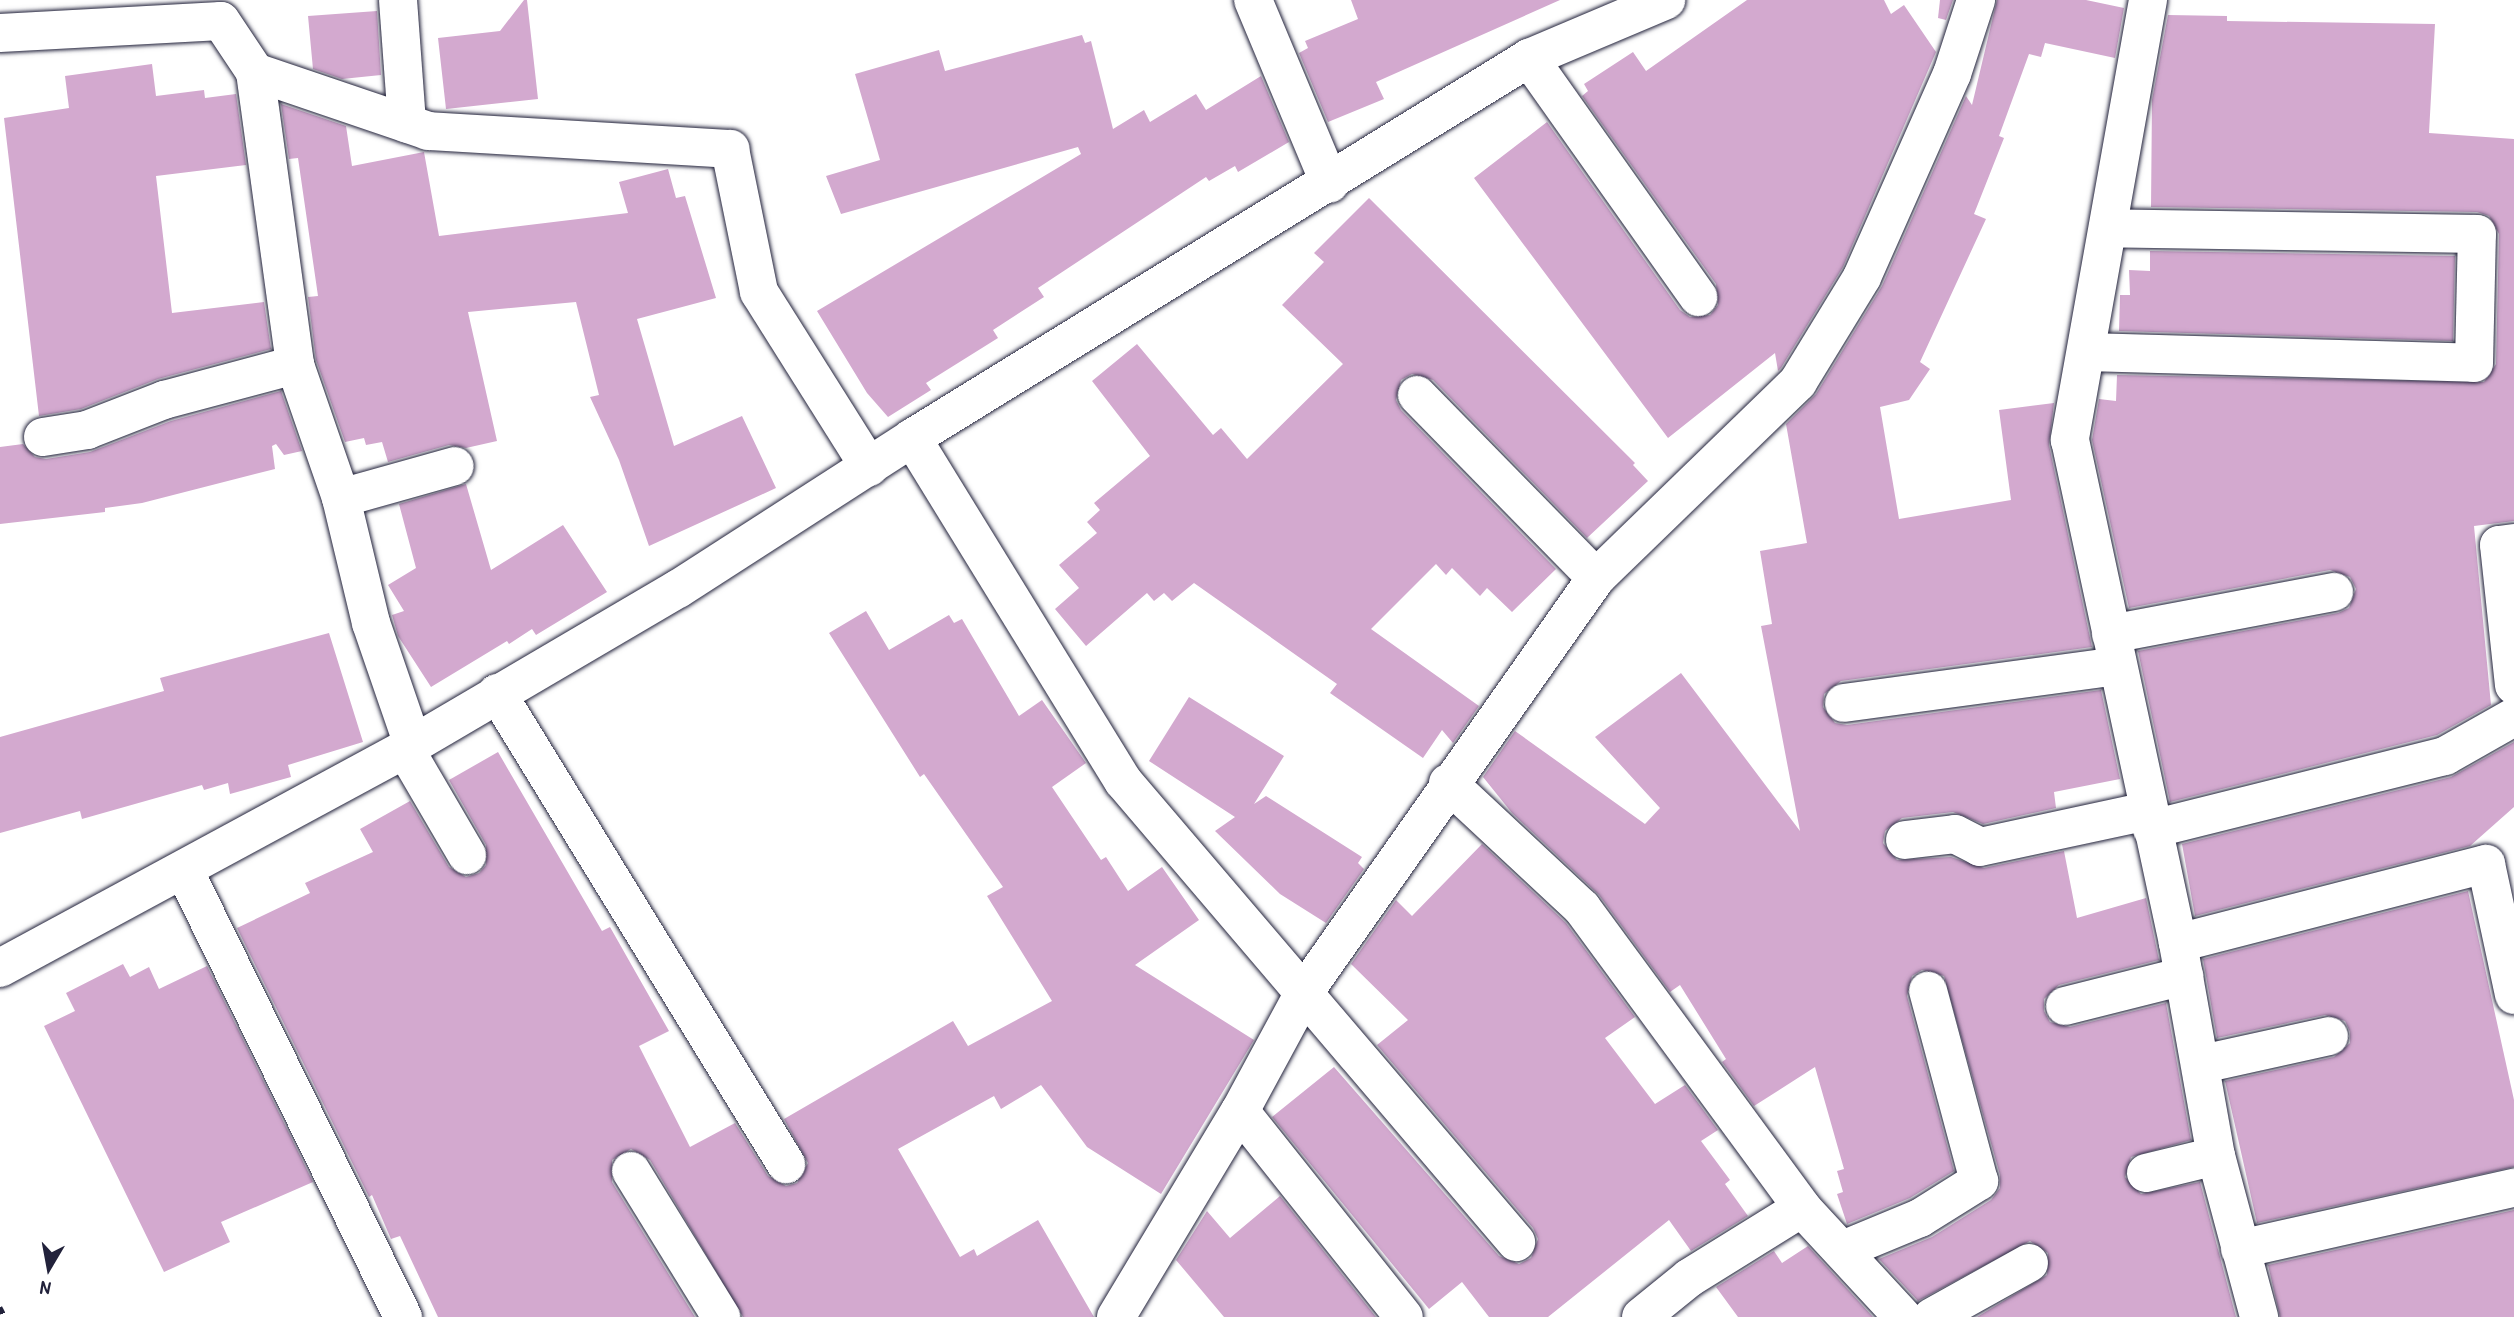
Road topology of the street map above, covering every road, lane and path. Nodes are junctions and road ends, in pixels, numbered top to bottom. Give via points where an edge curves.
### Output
1 (398, 0) edge
2 (1254, 0) edge
3 (1666, 0) edge
4 (1976, 0) edge
5 (2148, 0) edge
6 (0, 33) edge
7 (1529, 58) junction
8 (255, 72) junction
9 (407, 124) junction
10 (1330, 184) junction
11 (2108, 228) junction
12 (1698, 297) dead end
13 (2087, 352) junction
14 (295, 365) junction
15 (1417, 395) dead end
16 (43, 437) dead end
17 (912, 438) junction
18 (455, 466) dead end
19 (869, 467) junction
20 (341, 498) junction
21 (2514, 543) edge
22 (1596, 578) junction
23 (2334, 592) dead end
24 (2115, 650) junction
25 (2514, 685) edge
26 (497, 693) junction
27 (1844, 703) dead end
28 (2514, 718) edge
29 (409, 747) junction
30 (1448, 783) junction
31 (2150, 820) junction
32 (1905, 840) dead end
33 (467, 855) dead end
34 (184, 870) junction
35 (2181, 959) junction
36 (0, 968) edge
37 (1305, 991) junction
38 (1928, 991) dead end
39 (2514, 995) edge
40 (2065, 1006) dead end
41 (2329, 1036) dead end
42 (2202, 1064) junction
43 (1240, 1111) junction
44 (2216, 1156) junction
45 (786, 1164) dead end
46 (631, 1171) dead end
47 (2146, 1173) dead end
48 (2514, 1188) edge
49 (1802, 1208) junction
50 (1516, 1242) dead end
51 (2240, 1249) junction
52 (1844, 1250) junction
53 (2029, 1264) dead end
54 (0, 1307) edge
55 (5, 1317) edge
56 (404, 1317) edge
57 (721, 1317) edge
58 (1116, 1317) edge
59 (1404, 1317) edge
60 (1642, 1317) edge
61 (1903, 1317) edge
62 (1932, 1317) edge
63 (2259, 1317) edge

1 - 9 street
2 - 10 street
3 - 7 street
4 - 22 street via 1952,74 1862,277 1798,382
5 - 11 street
6 - 8 street via 221,21
7 - 10 street
7 - 12 street
8 - 9 street
8 - 14 street
9 - 19 street via 428,131 730,149 759,292
10 - 17 street
11 - 13 street
11 - 13 street via 2477,234 2474,363
13 - 24 street via 2070,440
14 - 16 street via 164,400 86,430
14 - 20 street
15 - 22 street
17 - 19 street
17 - 37 street via 1123,781
18 - 20 street
19 - 26 street via 678,589
20 - 29 street via 370,623
21 - 25 street via 2498,545
22 - 30 street
23 - 24 street
24 - 27 street
24 - 31 street
26 - 29 street
26 - 45 street
28 - 31 street via 2445,756
29 - 33 street
29 - 34 street
30 - 37 street
30 - 49 street via 1582,908
31 - 32 street via 1980,847 1955,834
31 - 35 street
34 - 36 street
34 - 56 street
35 - 39 street via 2486,864
35 - 40 street
35 - 42 street
37 - 43 street
37 - 50 street
38 - 52 street via 1979,1181 1920,1218
41 - 42 street
42 - 44 street
43 - 58 street
43 - 59 street
44 - 47 street
44 - 51 street
46 - 57 street
48 - 51 street
49 - 52 street
49 - 60 street via 1689,1278
51 - 63 street
52 - 61 street
53 - 62 street
54 - 55 path

